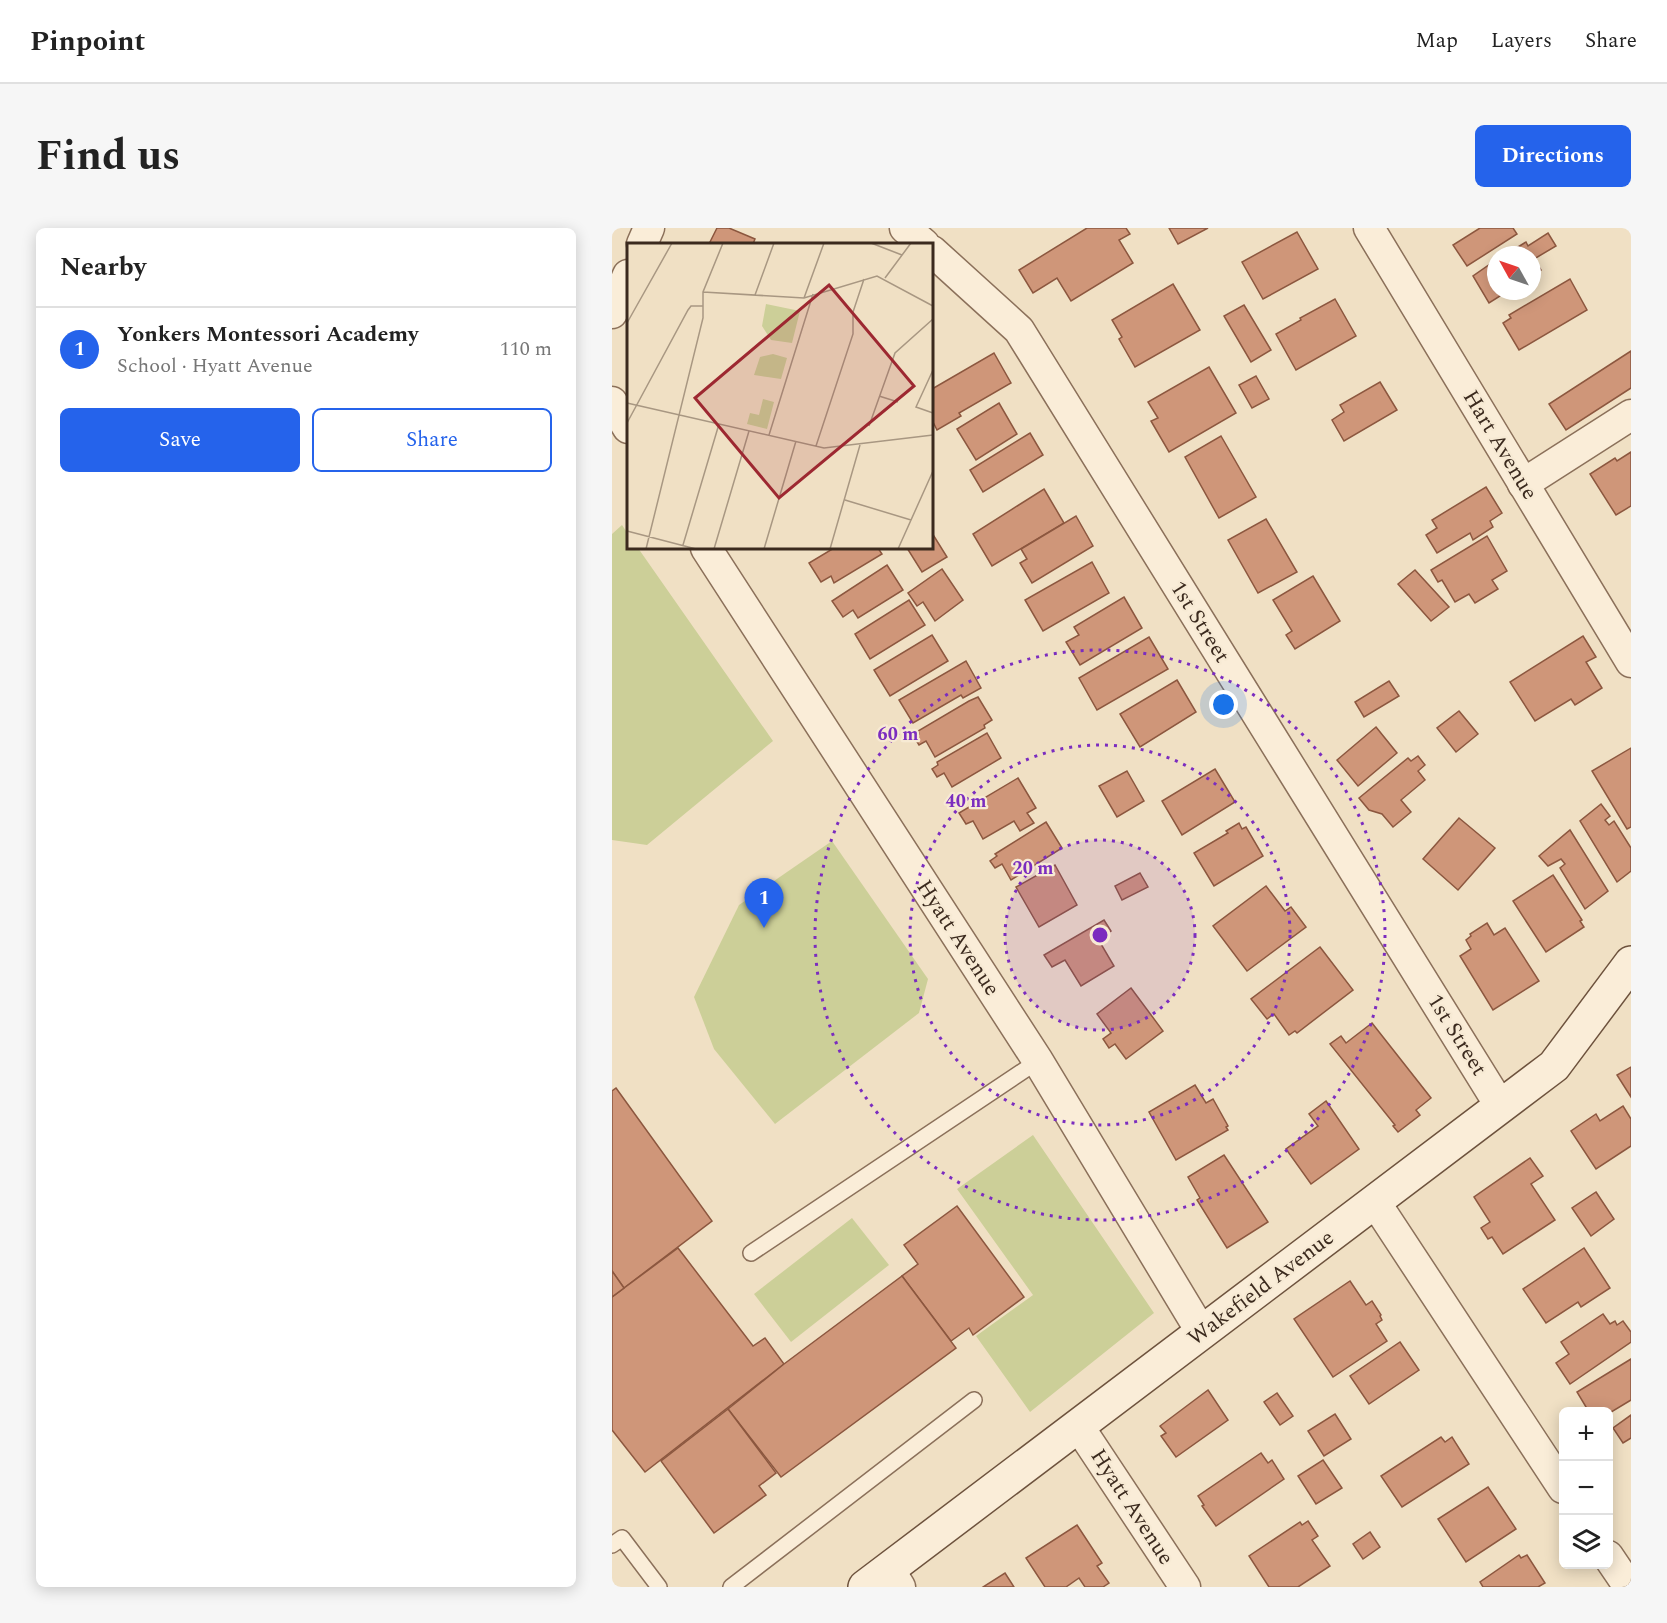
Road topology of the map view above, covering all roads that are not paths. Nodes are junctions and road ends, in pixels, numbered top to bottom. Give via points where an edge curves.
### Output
1 (649, 228) edge
2 (906, 228) edge
3 (1369, 228) edge
4 (642, 243) edge
5 (923, 243) edge
6 (933, 252) edge
7 (627, 277) edge
8 (612, 313) edge
9 (612, 402) edge
10 (1631, 415) edge
11 (627, 426) edge
12 (1523, 484) junction
13 (707, 549) edge
14 (1631, 662) edge
15 (1631, 963) edge
16 (1038, 1061) junction
17 (1501, 1107) junction
18 (1375, 1202) junction
19 (751, 1252) dead end
20 (1202, 1333) junction
21 (974, 1400) dead end
22 (1079, 1427) junction
23 (1559, 1482) edge
24 (612, 1545) edge
25 (1613, 1563) edge
26 (885, 1581) edge
27 (659, 1587) edge
28 (731, 1587) edge
29 (1185, 1587) edge
30 (1629, 1587) edge

1 - 4 street
2 - 5 street
3 - 12 street, Hart Avenue
6 - 17 street, 1st Street via 1019,330
7 - 8 street
9 - 11 street
10 - 12 street
12 - 14 street, Hart Avenue
13 - 16 street, Hyatt Avenue
15 - 17 street, Wakefield Avenue via 1554,1066
16 - 19 lane
16 - 20 street, Hyatt Avenue
17 - 18 street, Wakefield Avenue
18 - 20 street, Wakefield Avenue
18 - 23 street
20 - 22 street, Wakefield Avenue
21 - 28 lane
22 - 26 street, Wakefield Avenue
22 - 29 street, Hyatt Avenue
24 - 27 lane via 622,1538
25 - 30 street

